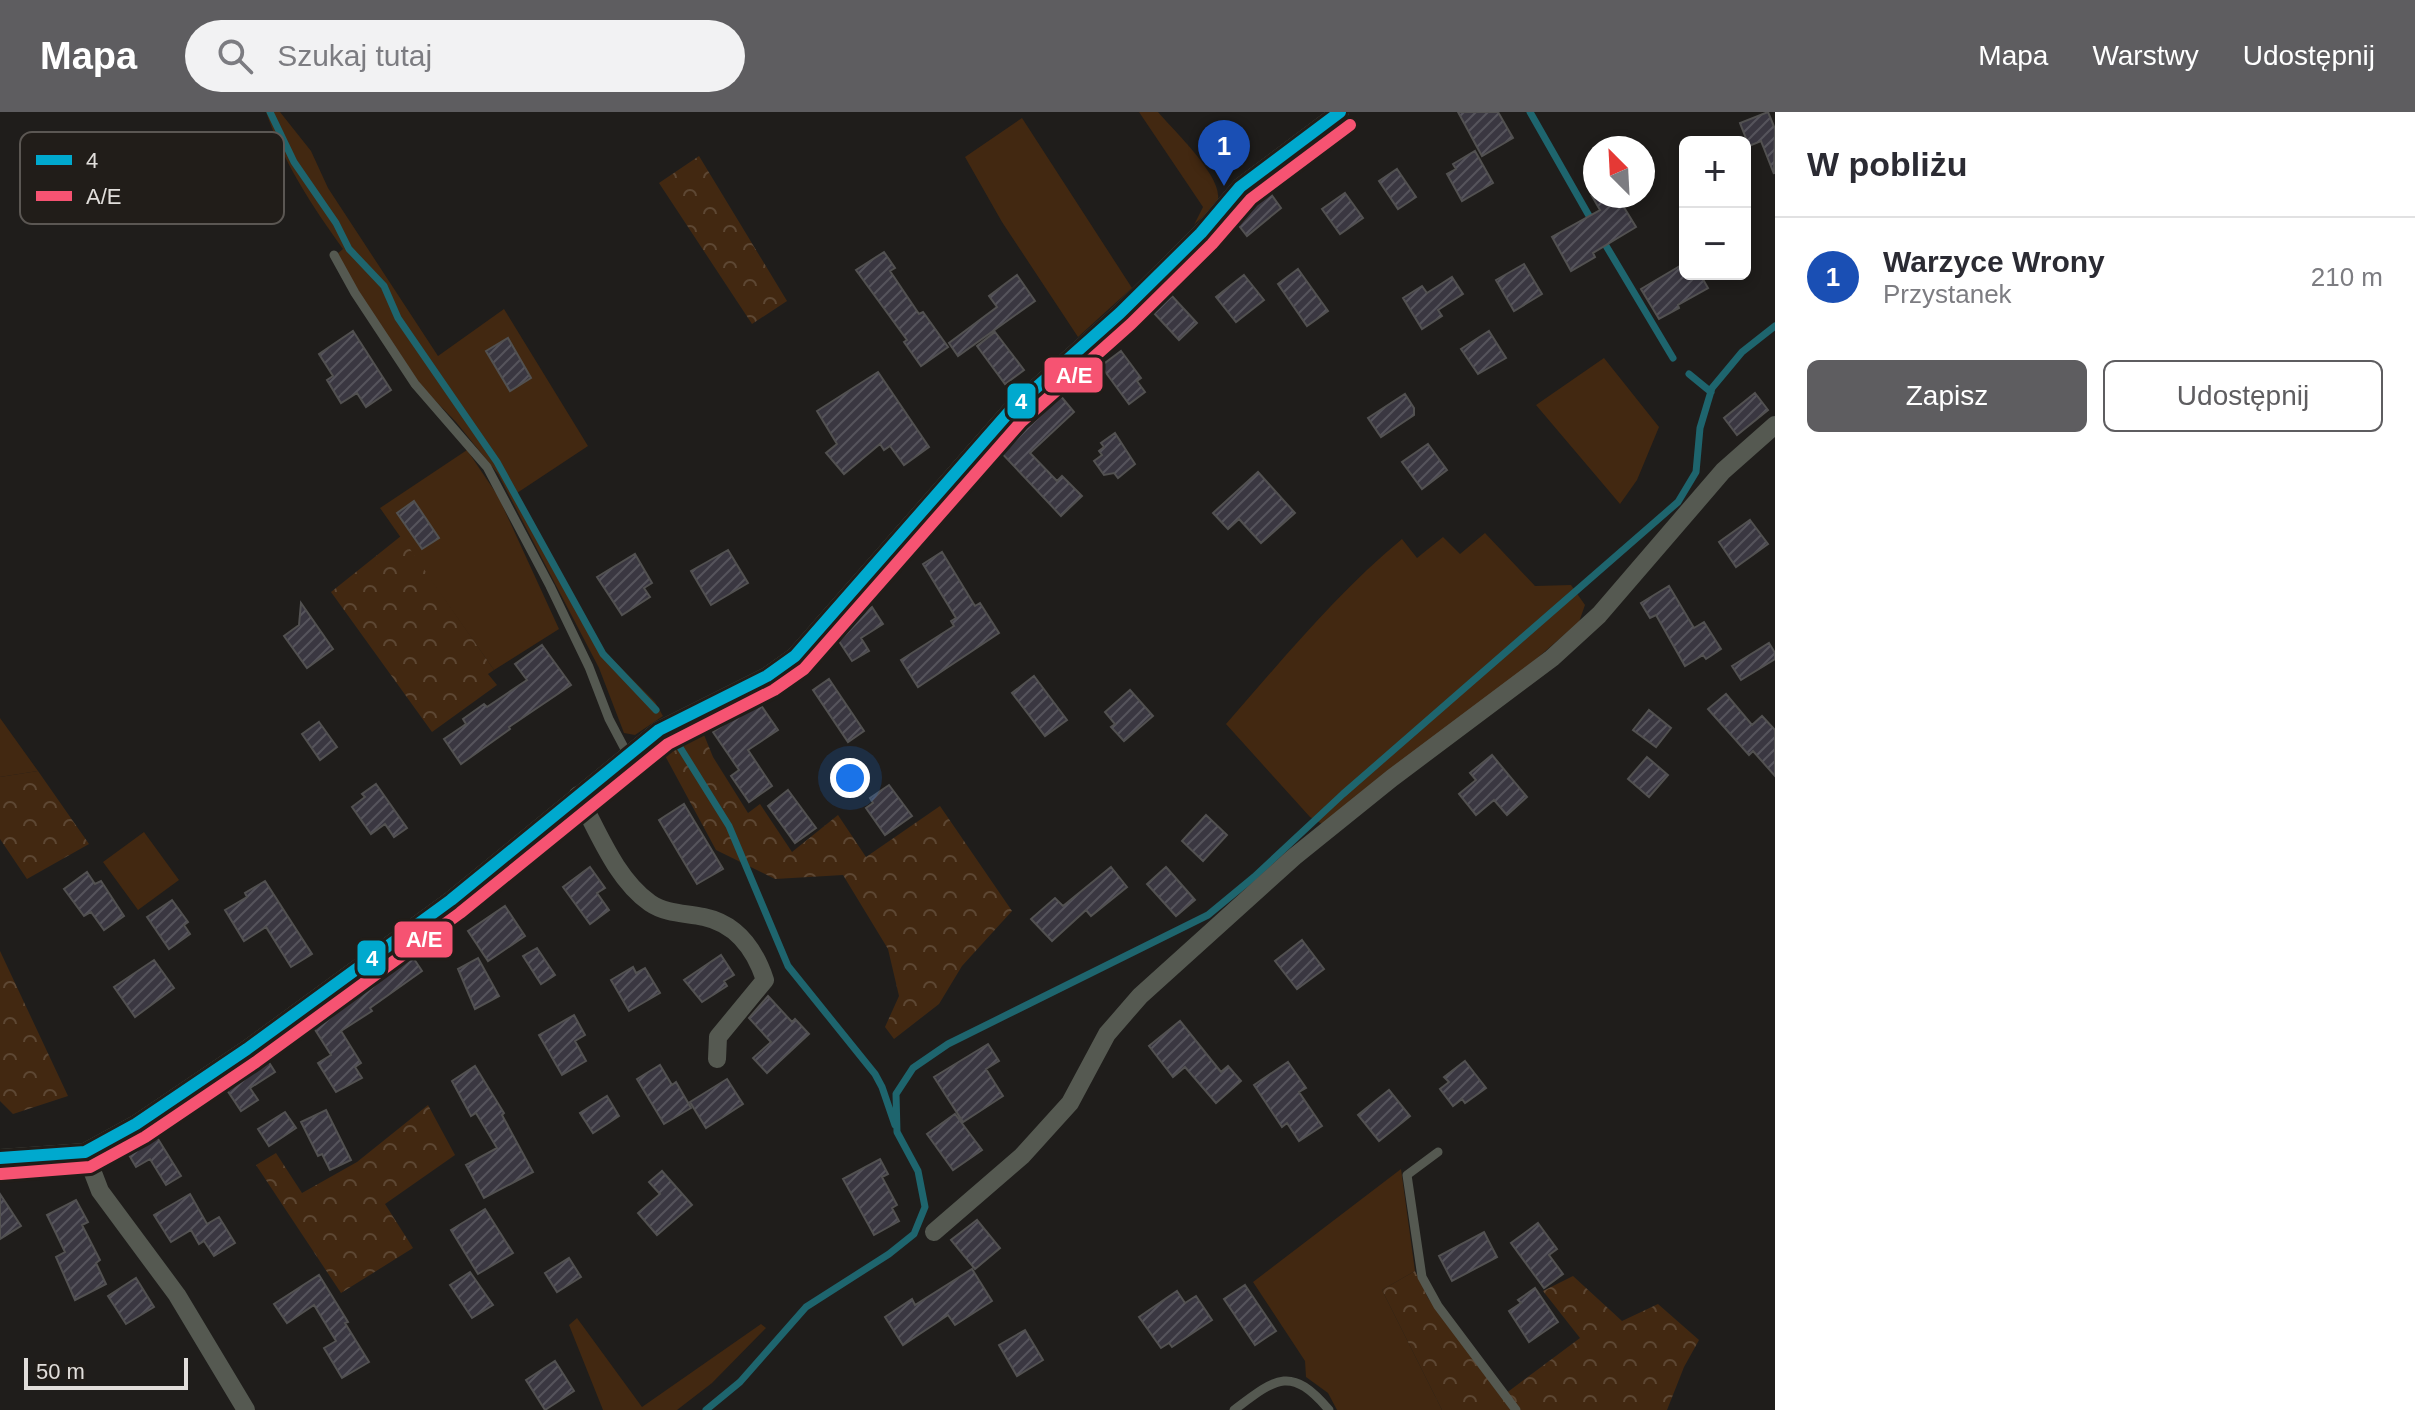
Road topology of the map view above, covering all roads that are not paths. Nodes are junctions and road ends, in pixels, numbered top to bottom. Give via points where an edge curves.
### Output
1 (1340, 112) edge
2 (334, 255) dead end
3 (1775, 425) edge
4 (628, 755) junction
5 (578, 795) junction
6 (717, 1059) dead end
7 (85, 1152) junction
8 (1438, 1152) dead end
9 (0, 1158) edge
10 (934, 1232) dead end
11 (246, 1410) edge
12 (1234, 1410) edge
13 (1329, 1410) edge
14 (1516, 1410) edge

1 - 4 street via 1240,187 1120,313 1010,411 795,656 767,676 659,730
2 - 4 lane via 415,384 487,467
3 - 10 street via 1723,471 1599,615 1552,658 1306,847 1140,996 1107,1034 1070,1103 1022,1156
4 - 5 street
5 - 6 street via 623,877 651,904 707,918 741,935 758,959 765,980 718,1037
5 - 7 street via 451,900 247,1049
7 - 9 street
7 - 11 street via 100,1191 177,1295
8 - 14 lane via 1407,1175 1422,1277
12 - 13 lane via 1258,1391 1292,1380 1311,1389

